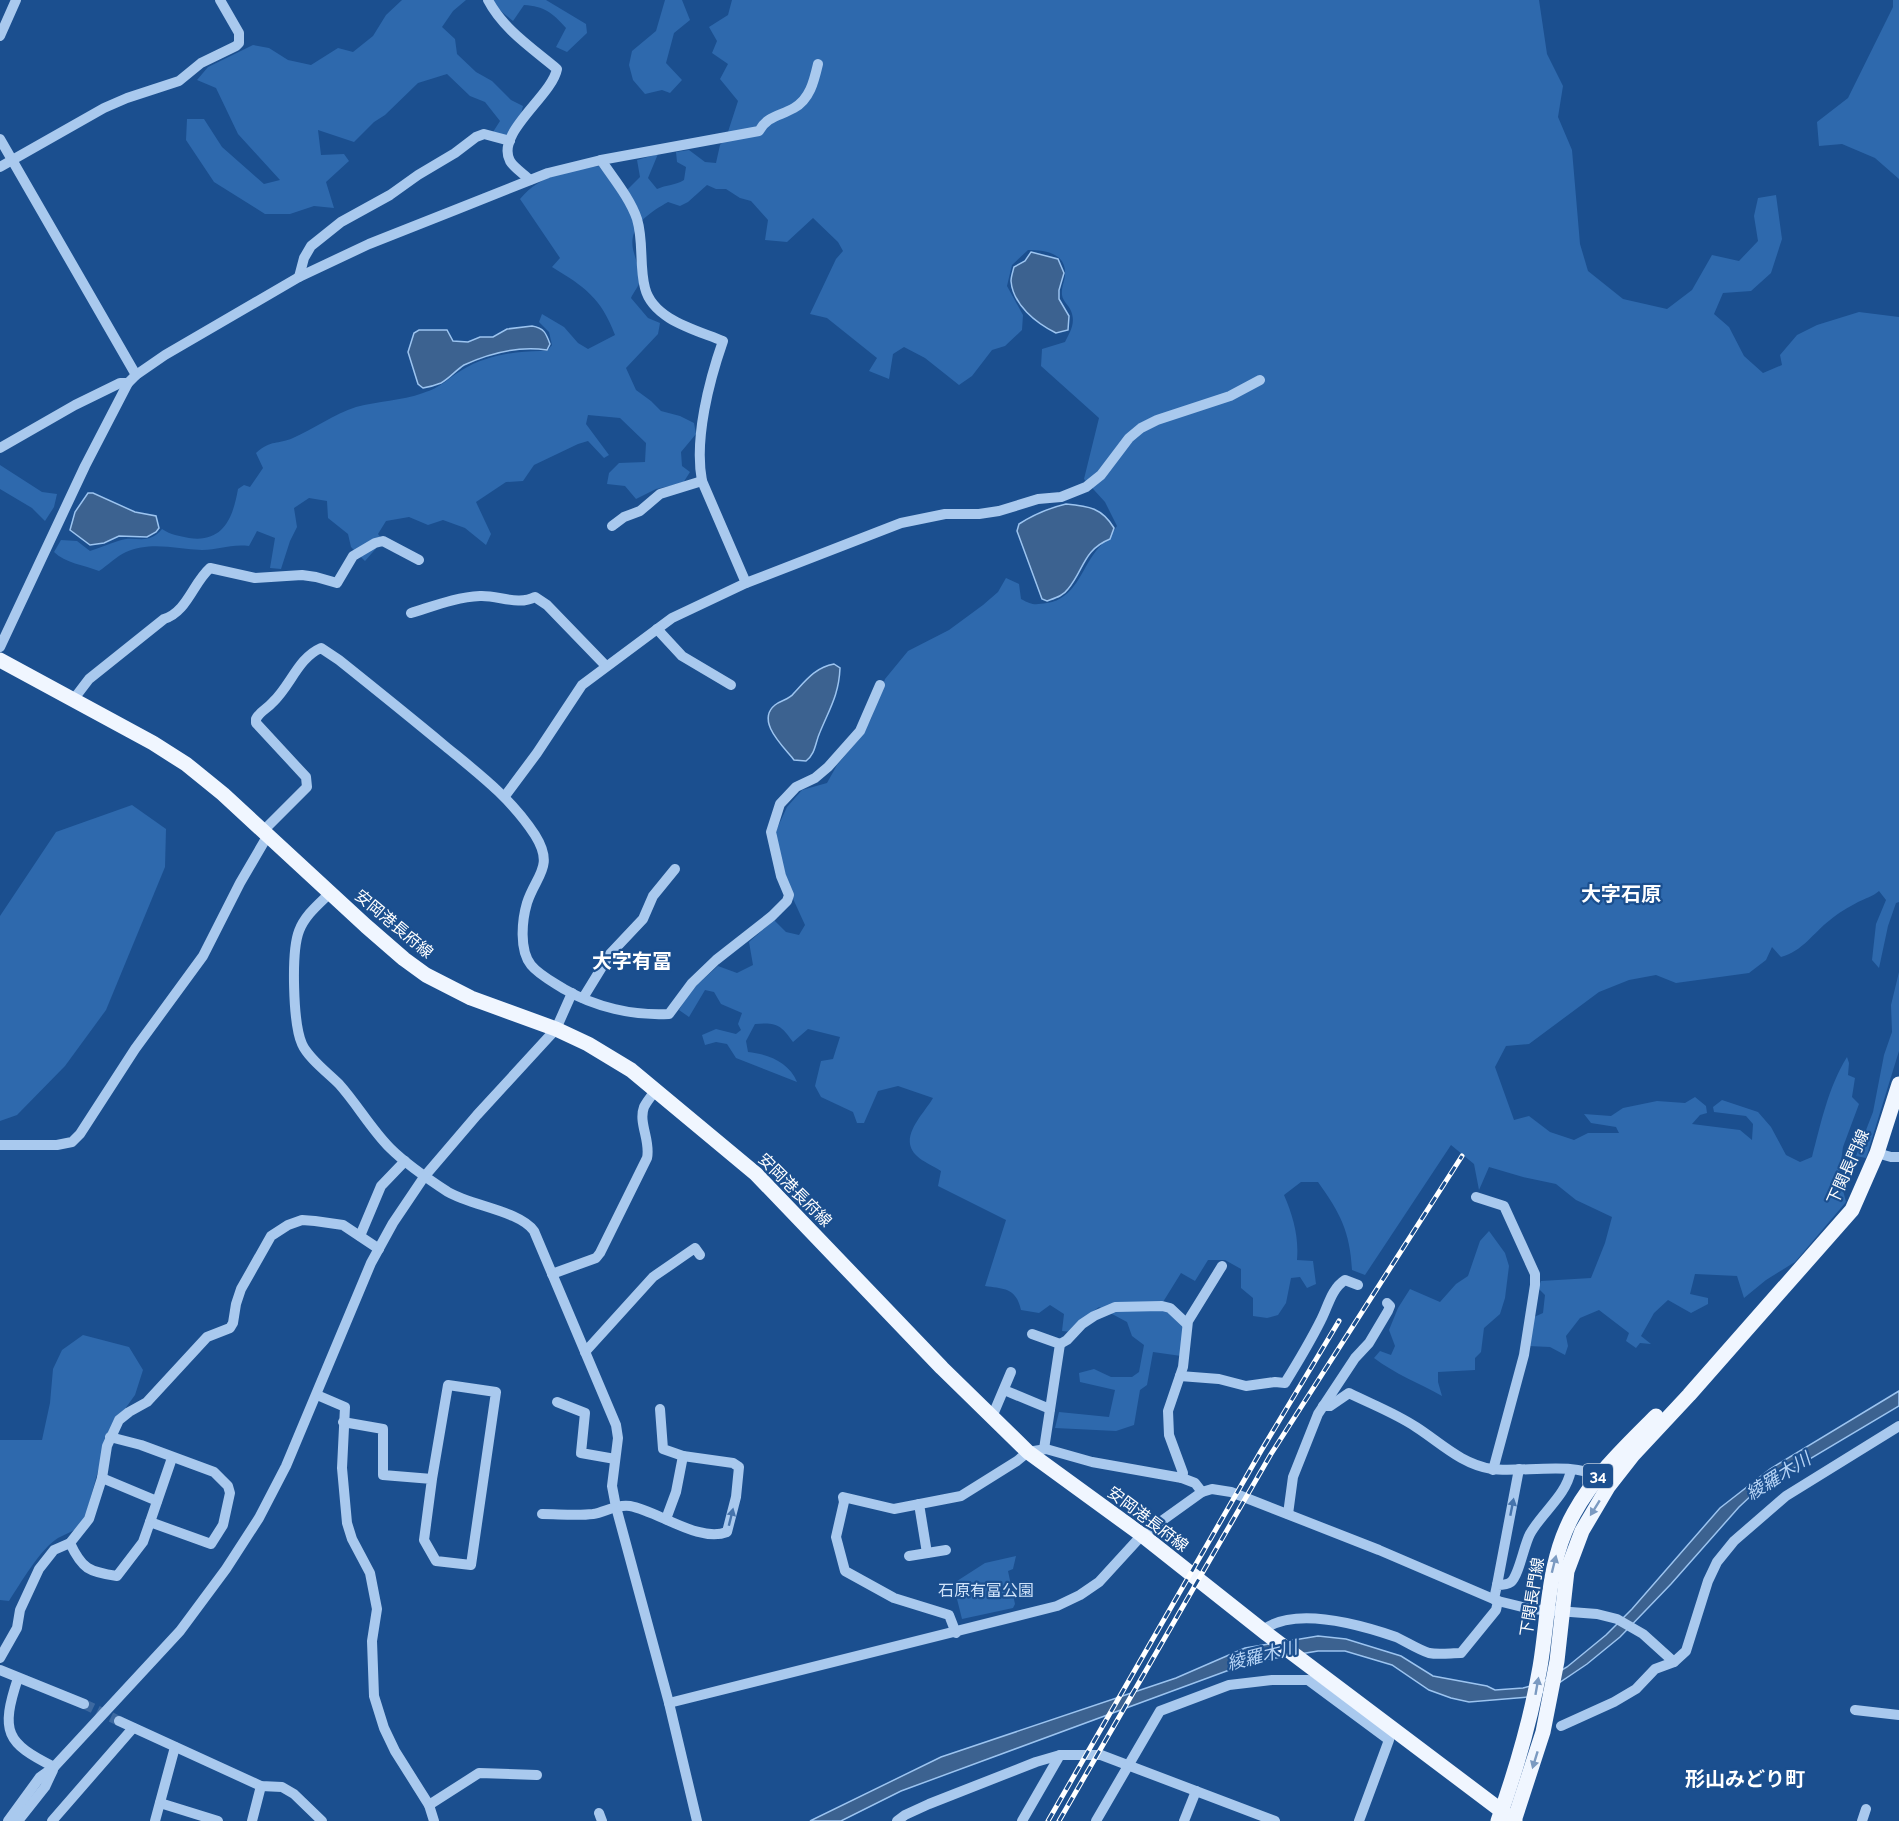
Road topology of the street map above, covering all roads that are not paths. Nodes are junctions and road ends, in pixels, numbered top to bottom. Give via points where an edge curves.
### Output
1 (16, 0) edge
2 (220, 0) edge
3 (488, 0) edge
4 (0, 36) edge
5 (818, 64) dead end
6 (0, 139) edge
7 (510, 141) junction
8 (12, 160) junction
9 (601, 160) junction
10 (0, 167) edge
11 (530, 180) junction
12 (299, 277) junction
13 (132, 379) junction
14 (1260, 380) dead end
15 (0, 448) edge
16 (702, 481) junction
17 (612, 526) dead end
18 (419, 560) dead end
19 (746, 583) junction
20 (411, 613) dead end
21 (657, 629) junction
22 (0, 647) edge
23 (0, 660) edge
24 (606, 666) junction
25 (730, 685) dead end
26 (879, 685) dead end
27 (73, 700) junction
28 (505, 796) junction
29 (265, 833) junction
30 (675, 870) dead end
31 (330, 893) junction
32 (572, 993) junction
33 (584, 998) junction
34 (556, 1029) junction
35 (1899, 1084) edge
36 (656, 1090) junction
37 (0, 1145) edge
38 (1877, 1154) junction
39 (1899, 1157) edge
40 (405, 1161) junction
41 (424, 1177) junction
42 (1476, 1197) dead end
43 (360, 1236) junction
44 (379, 1248) junction
45 (700, 1255) dead end
46 (1222, 1266) dead end
47 (552, 1275) junction
48 (1358, 1285) dead end
49 (1387, 1303) dead end
50 (1187, 1324) junction
51 (1032, 1334) dead end
52 (1740, 1335) junction
53 (1060, 1344) junction
54 (585, 1352) junction
55 (1011, 1372) dead end
56 (1180, 1376) junction
57 (1004, 1390) junction
58 (317, 1395) junction
59 (557, 1401) dead end
60 (1323, 1406) junction
61 (1050, 1408) junction
62 (660, 1409) dead end
63 (992, 1417) junction
64 (343, 1422) junction
65 (1899, 1426) edge
66 (110, 1437) junction
67 (1036, 1450) junction
68 (683, 1456) junction
69 (172, 1458) junction
70 (615, 1460) junction
71 (1519, 1469) junction
72 (1493, 1470) junction
73 (1571, 1470) junction
74 (1597, 1477) junction
75 (102, 1478) junction
76 (1182, 1478) junction
77 (432, 1479) junction
78 (1202, 1492) junction
79 (157, 1501) junction
80 (919, 1504) junction
81 (616, 1507) junction
82 (542, 1514) dead end
83 (1288, 1514) junction
84 (666, 1520) junction
85 (150, 1522) junction
86 (1142, 1535) junction
87 (70, 1543) junction
88 (946, 1550) dead end
89 (927, 1553) junction
90 (909, 1556) dead end
91 (1497, 1585) junction
92 (1496, 1600) junction
93 (1554, 1612) junction
94 (1265, 1632) junction
95 (956, 1633) junction
96 (0, 1658) edge
97 (1674, 1662) junction
98 (0, 1670) edge
99 (18, 1678) junction
100 (669, 1703) junction
101 (84, 1704) tunnel mouth
102 (1855, 1710) dead end
103 (1899, 1714) edge
104 (119, 1721) tunnel mouth
105 (1561, 1726) dead end
106 (133, 1728) junction
107 (175, 1747) junction
108 (1060, 1755) junction
109 (1128, 1765) junction
110 (54, 1767) junction
111 (537, 1775) dead end
112 (261, 1786) junction
113 (1196, 1791) junction
114 (160, 1803) junction
115 (429, 1805) junction
116 (1866, 1809) dead end
117 (1509, 1819) edge
118 (8, 1821) edge
119 (18, 1821) edge
120 (52, 1821) edge
121 (155, 1821) edge
122 (218, 1821) edge
123 (252, 1821) edge
124 (322, 1821) edge
125 (434, 1821) edge
126 (697, 1821) edge
127 (897, 1821) edge
128 (1022, 1821) edge
129 (1096, 1821) edge
130 (1184, 1821) edge
131 (1275, 1821) edge
132 (1359, 1821) edge
133 (1862, 1821) edge

1 - 4 street
2 - 8 street via 239,33 236,46 201,63 179,81 104,108
3 - 7 street via 510,29 557,69 555,78
5 - 9 street via 812,87 795,108 770,118 759,131
6 - 8 street
7 - 11 street via 509,159
7 - 12 street via 484,134 476,137 390,195 341,222 311,246
8 - 10 street
8 - 13 street
9 - 11 street
9 - 16 street via 636,219 645,290 652,302 662,314 723,341 707,390 699,467
11 - 12 street via 369,244
12 - 13 street via 165,355
13 - 15 street via 75,405
13 - 22 street via 85,466
14 - 19 street via 1230,396 1141,429 1129,438 1101,476 1061,498 1038,499 999,511 945,514 901,523
16 - 17 street via 660,494 640,511
16 - 19 street
18 - 27 street via 378,541 353,556 337,583 302,575 255,578 210,568 171,617 89,679
19 - 21 street
20 - 24 street via 465,597 528,601 535,597
21 - 24 street
21 - 25 street via 682,656
23 - 27 main road, 安岡港長府線
24 - 28 street via 582,685
26 - 33 street via 860,731 828,767 796,787 780,804 771,832 789,895 772,916 716,960 685,990 669,1014 620,1011
27 - 29 main road, 安岡港長府線 via 186,764
28 - 29 street via 321,648 311,652 274,702 256,719 306,777 307,787
28 - 32 street via 543,850 542,873 527,903 524,951 542,975
29 - 31 main road, 安岡港長府線
29 - 37 street via 203,956 135,1049 80,1134 72,1142 57,1145
30 - 33 street via 653,896 643,919 602,966
31 - 34 main road, 安岡港長府線 via 426,975 471,998
31 - 40 street via 306,917 296,940 293,966 301,1043 344,1089 389,1148
32 - 33 street
32 - 34 street
34 - 36 main road, 安岡港長府線 via 631,1070
34 - 41 street
35 - 38 main road, 下関長門線 / 34
36 - 47 street via 643,1116 647,1158 600,1253
36 - 63 main road, 安岡港長府線 via 756,1174
38 - 39 street
38 - 52 main road, 下関長門線 / 34 via 1852,1210
40 - 41 street
40 - 43 street via 381,1186
41 - 44 street
41 - 47 street via 451,1194 529,1223
42 - 72 street via 1504,1206 1535,1274 1524,1356
43 - 44 street
43 - 66 street via 343,1225 302,1220 278,1230 241,1289 230,1328 207,1337 147,1402 119,1420
44 - 58 street
45 - 54 street via 695,1248 653,1276
46 - 50 street
47 - 54 street
48 - 56 street via 1345,1280 1339,1283 1285,1383 1246,1386
49 - 60 street via 1388,1311 1369,1343
50 - 53 street via 1170,1308 1162,1306 1115,1307 1088,1320
50 - 56 street
51 - 53 street
52 - 74 main road, 下関長門線 / 34
52 -> 93 main road, 下関長門線 / 34 via 1633,1455 1593,1510 1573,1552
53 - 61 street
54 - 70 street via 616,1425
55 - 57 street
56 - 76 street via 1167,1423
57 - 61 street
57 - 63 street
58 - 64 street via 345,1407
58 - 110 street via 273,1491 209,1594
59 - 70 street via 585,1413 581,1453
60 - 72 street via 1330,1406 1349,1393 1415,1426 1457,1457
60 - 83 street via 1293,1477
61 - 67 street
62 - 68 street via 663,1449
63 - 67 main road, 安岡港長府線
64 - 77 street via 383,1429 383,1475
64 - 115 street via 347,1523 370,1573 377,1610 372,1641 374,1696 395,1751
65 - 97 street via 1786,1496 1734,1541 1707,1581 1686,1652
66 - 69 street
66 - 75 street
67 - 76 street
67 - 80 street via 961,1496
67 - 86 main road, 安岡港長府線
68 - 84 street
84 -> 68 street via 700,1532 727,1532 739,1467
69 - 79 street
69 - 85 street via 214,1472 228,1486 223,1525 211,1544
70 - 81 street via 612,1486
71 - 72 street
71 - 73 street
91 -> 71 street
73 - 74 street
73 - 91 street via 1564,1491 1530,1534 1511,1582
93 -> 74 main road, 下関長門線 / 34 via 1553,1567 1564,1532
75 - 79 street
75 - 87 street via 89,1519
76 - 78 street via 1196,1483
77 - 77 street via 423,1540 436,1562 471,1565 496,1392 448,1385
78 - 83 street via 1222,1489
78 - 86 street
79 - 85 street
80 - 89 street
80 - 95 street via 894,1509 843,1497 836,1537 845,1570 894,1598 949,1615
81 - 82 street via 593,1514 563,1509
81 - 84 street via 629,1506
81 - 100 street
83 - 92 street
85 - 87 street via 143,1542 117,1576 101,1574 78,1562
86 - 94 main road, 安岡港長府線
86 - 95 street via 1107,1575 1080,1595 1057,1606
87 - 96 street via 54,1550 39,1569 20,1610 17,1628
88 - 89 street
89 - 90 street
91 - 92 street
92 - 93 street
92 - 94 street via 1496,1610 1461,1653 1432,1654 1391,1636 1332,1621 1282,1620 1272,1623
93 - 97 street via 1606,1615 1630,1624
117 -> 93 main road, 下関長門線 / 34 via 1512,1784
93 -> 117 main road, 下関長門線 / 34 via 1557,1660 1549,1703 1537,1754
94 - 117 main road, 安岡港長府線
95 - 100 street
97 - 105 street via 1655,1669 1636,1689 1614,1702
98 - 99 street
99 - 101 street
99 - 110 street via 4,1706 4,1730 23,1752
100 - 126 street
102 - 103 street
104 - 106 street
106 - 107 street
106 - 120 street
107 - 112 street
107 - 114 street
108 - 109 street via 1101,1755
108 - 127 street via 969,1788
108 - 128 street
109 - 113 street
109 - 129 street
109 - 132 street via 1160,1711 1229,1685 1308,1680 1389,1740
110 - 118 street via 40,1777
110 - 119 street via 45,1787
111 - 115 street via 479,1773
112 - 123 street
112 - 124 street via 282,1787
113 - 130 street
113 - 131 street
114 - 121 street
114 - 122 street
115 - 125 street
116 - 133 street

